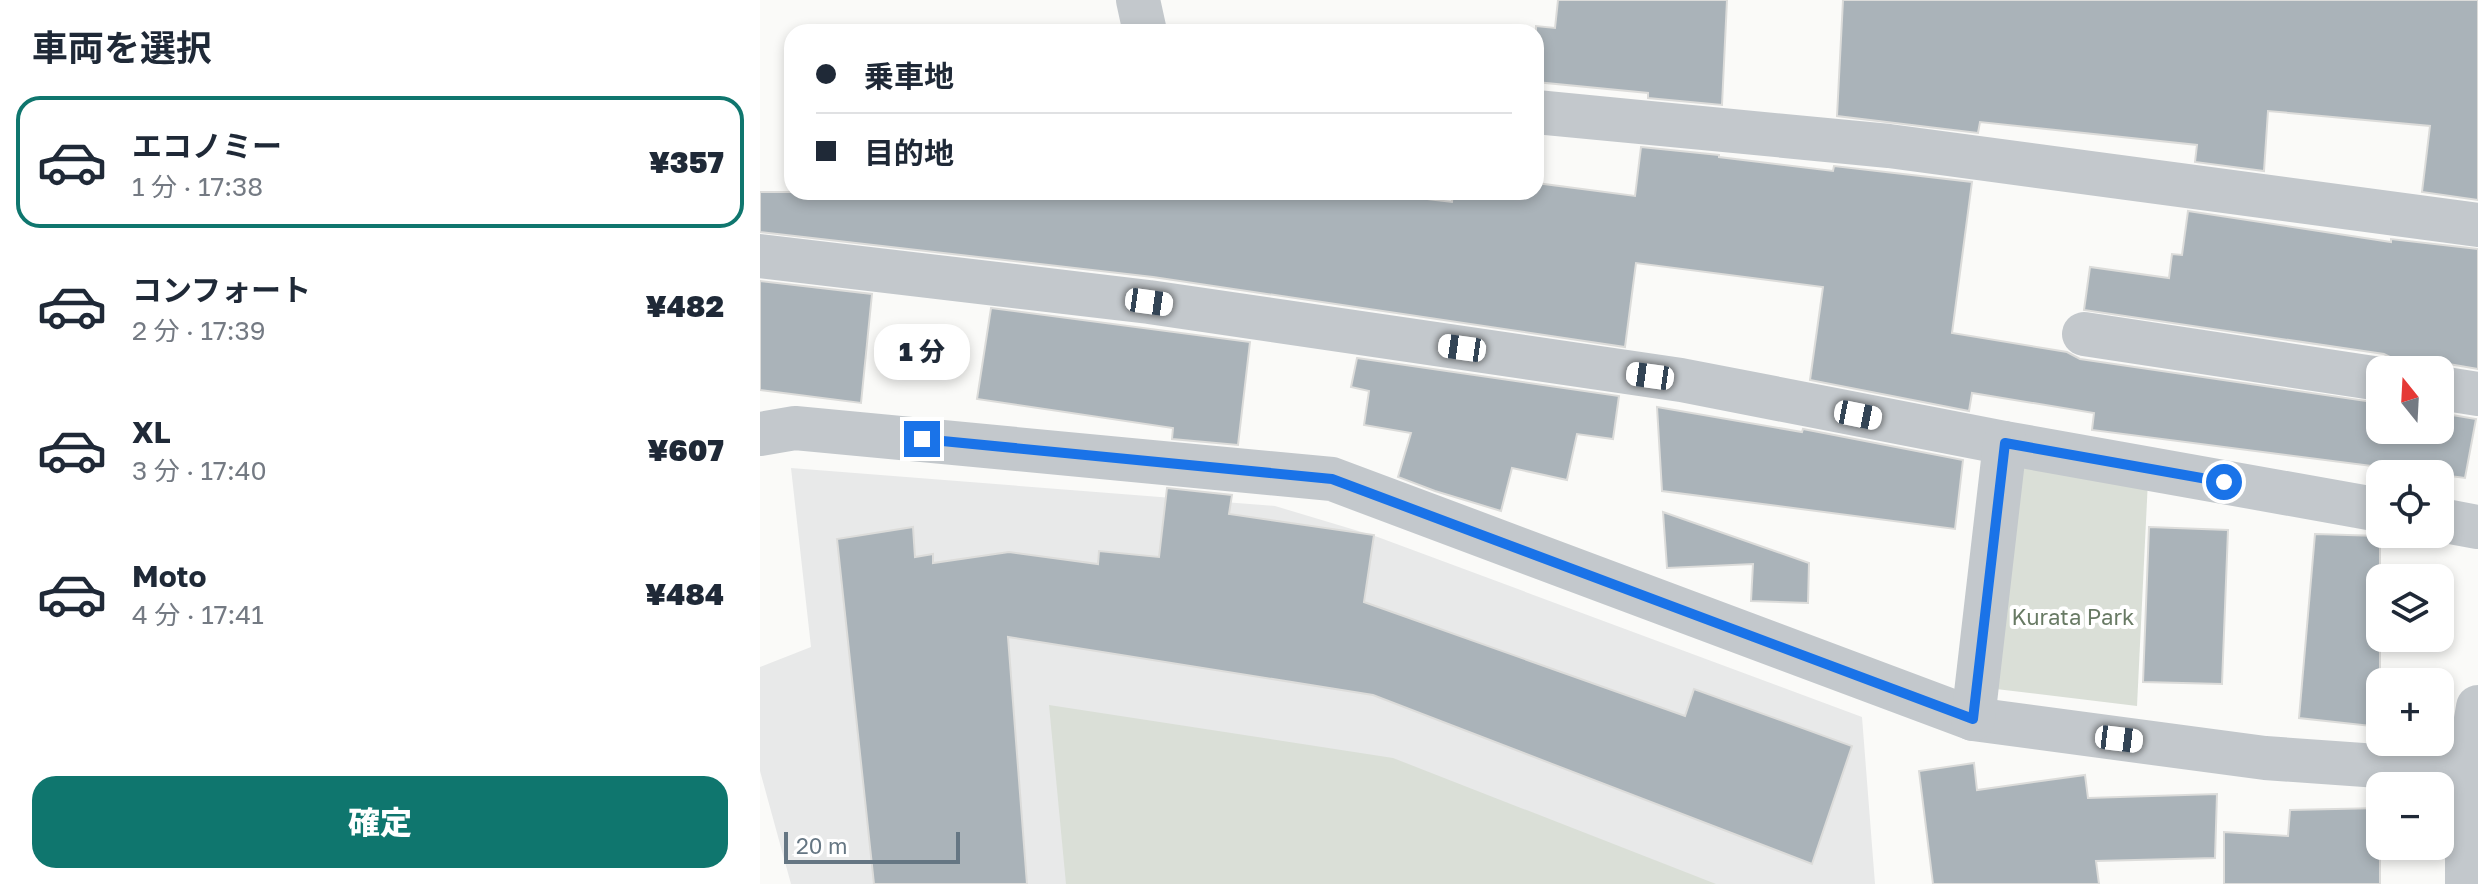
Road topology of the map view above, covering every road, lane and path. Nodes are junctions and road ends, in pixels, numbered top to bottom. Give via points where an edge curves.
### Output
1 (1138, 0) edge
2 (1143, 24) edge
3 (1544, 113) edge
4 (2478, 225) edge
5 (760, 256) edge
6 (2084, 334) dead end
7 (2366, 377) edge
8 (2454, 390) edge
9 (2478, 394) edge
10 (760, 434) edge
11 (2005, 443) junction
12 (2366, 507) edge
13 (2454, 523) edge
14 (2478, 527) edge
15 (2478, 707) edge
16 (1973, 719) junction
17 (2473, 773) edge
18 (2467, 884) edge

1 - 2 street
3 - 4 street via 1889,146
5 - 11 street via 1149,302 1681,380
6 - 7 street
8 - 9 street
10 - 16 street via 795,428 1332,479
11 - 12 street
11 - 16 street
13 - 14 street
15 - 17 street
16 - 17 street via 2265,758
17 - 18 street

